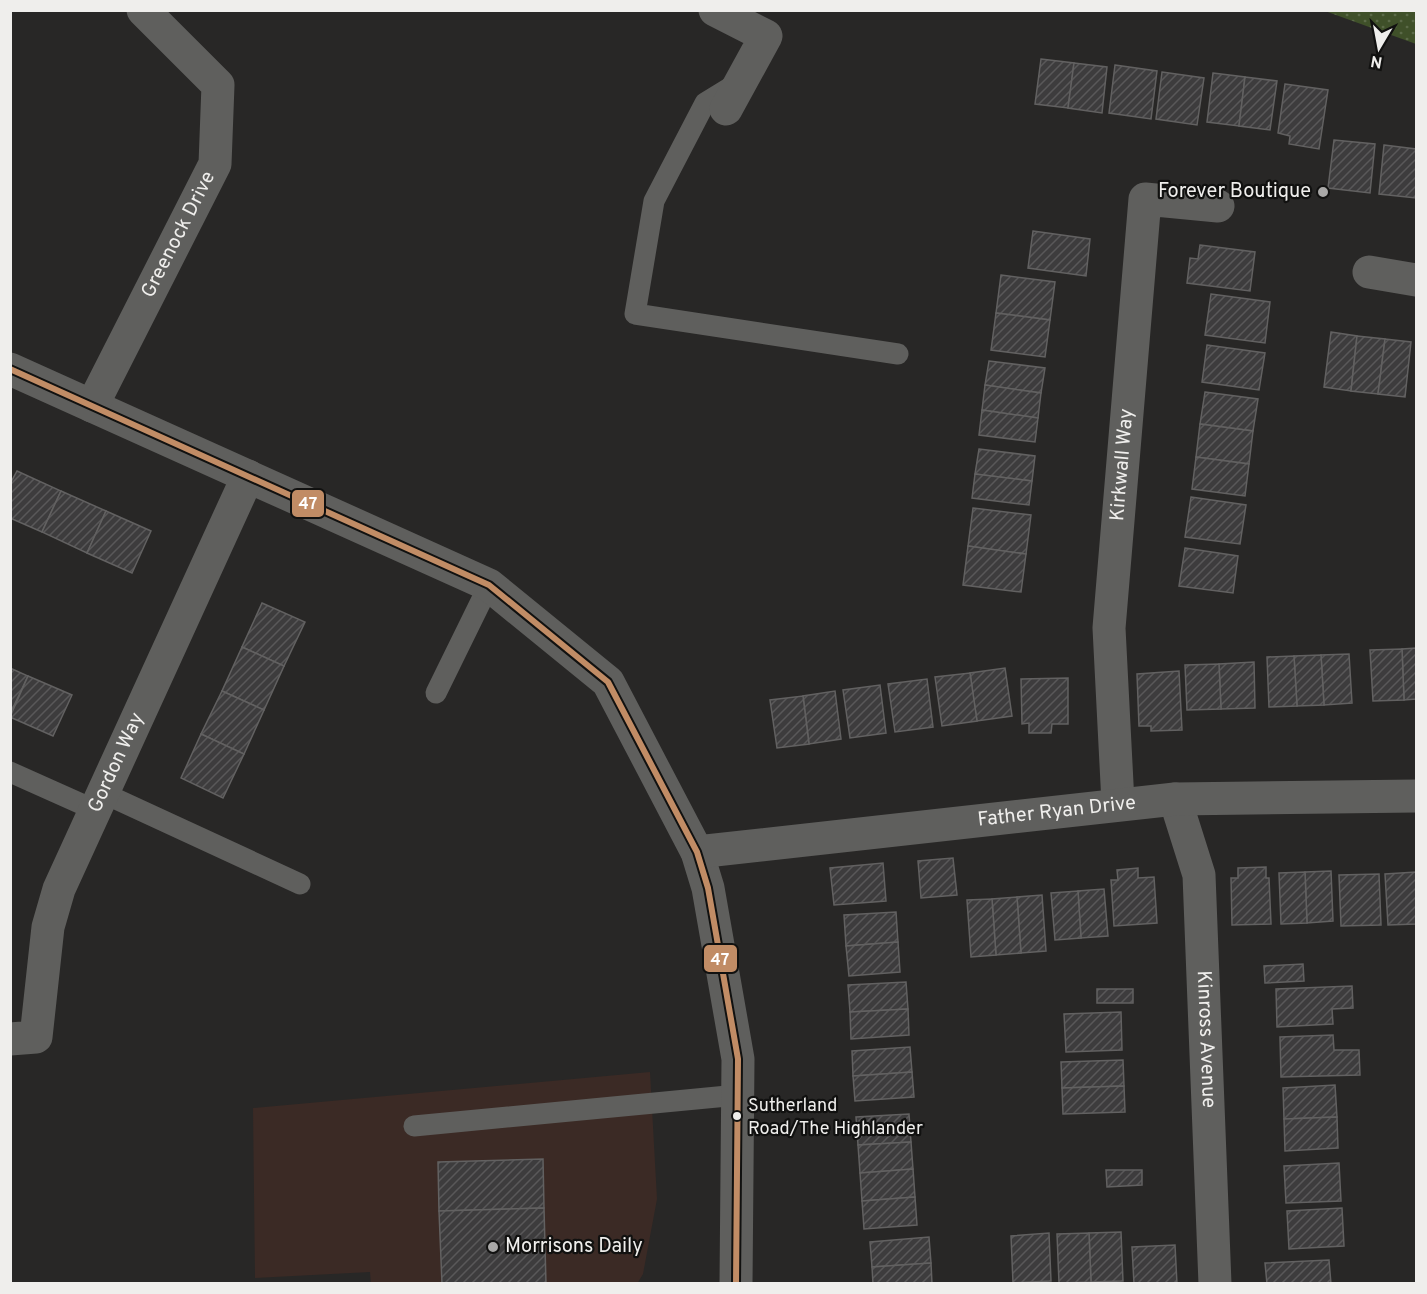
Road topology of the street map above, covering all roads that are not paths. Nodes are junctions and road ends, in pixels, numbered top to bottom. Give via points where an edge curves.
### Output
1 (143, 10) edge
2 (715, 10) edge
3 (741, 81) junction
4 (726, 110) dead end
5 (1218, 206) dead end
6 (1370, 273) dead end
7 (1416, 280) edge
8 (898, 354) dead end
9 (10, 369) edge
10 (92, 406) junction
11 (248, 476) junction
12 (489, 585) junction
13 (436, 693) dead end
14 (10, 772) edge
15 (1416, 796) edge
16 (1175, 799) junction
17 (99, 801) junction
18 (1118, 803) junction
19 (697, 852) junction
20 (300, 884) dead end
21 (10, 1039) edge
22 (738, 1095) junction
23 (414, 1126) dead end
24 (736, 1284) edge
25 (1215, 1284) edge

1 - 10 street, Greenock Drive via 218,85 215,164
2 - 3 street via 766,36
3 - 4 street
3 - 8 lane via 705,104 654,201 635,314
5 - 18 street, Kirkwall Way via 1145,199 1108,628
6 - 7 street
9 - 10 street
10 - 11 street
11 - 12 street
11 - 17 street, Gordon Way
12 - 13 lane
12 - 19 street via 608,682
14 - 17 lane
15 - 16 street, Father Ryan Drive
16 - 18 street, Father Ryan Drive
16 - 25 street, Kinross Avenue via 1199,875
17 - 20 lane
17 - 21 street, Gordon Way via 59,889 48,927 36,1037
18 - 19 street, Father Ryan Drive
19 - 22 street via 708,888 738,1059
22 - 23 lane
22 - 24 street

